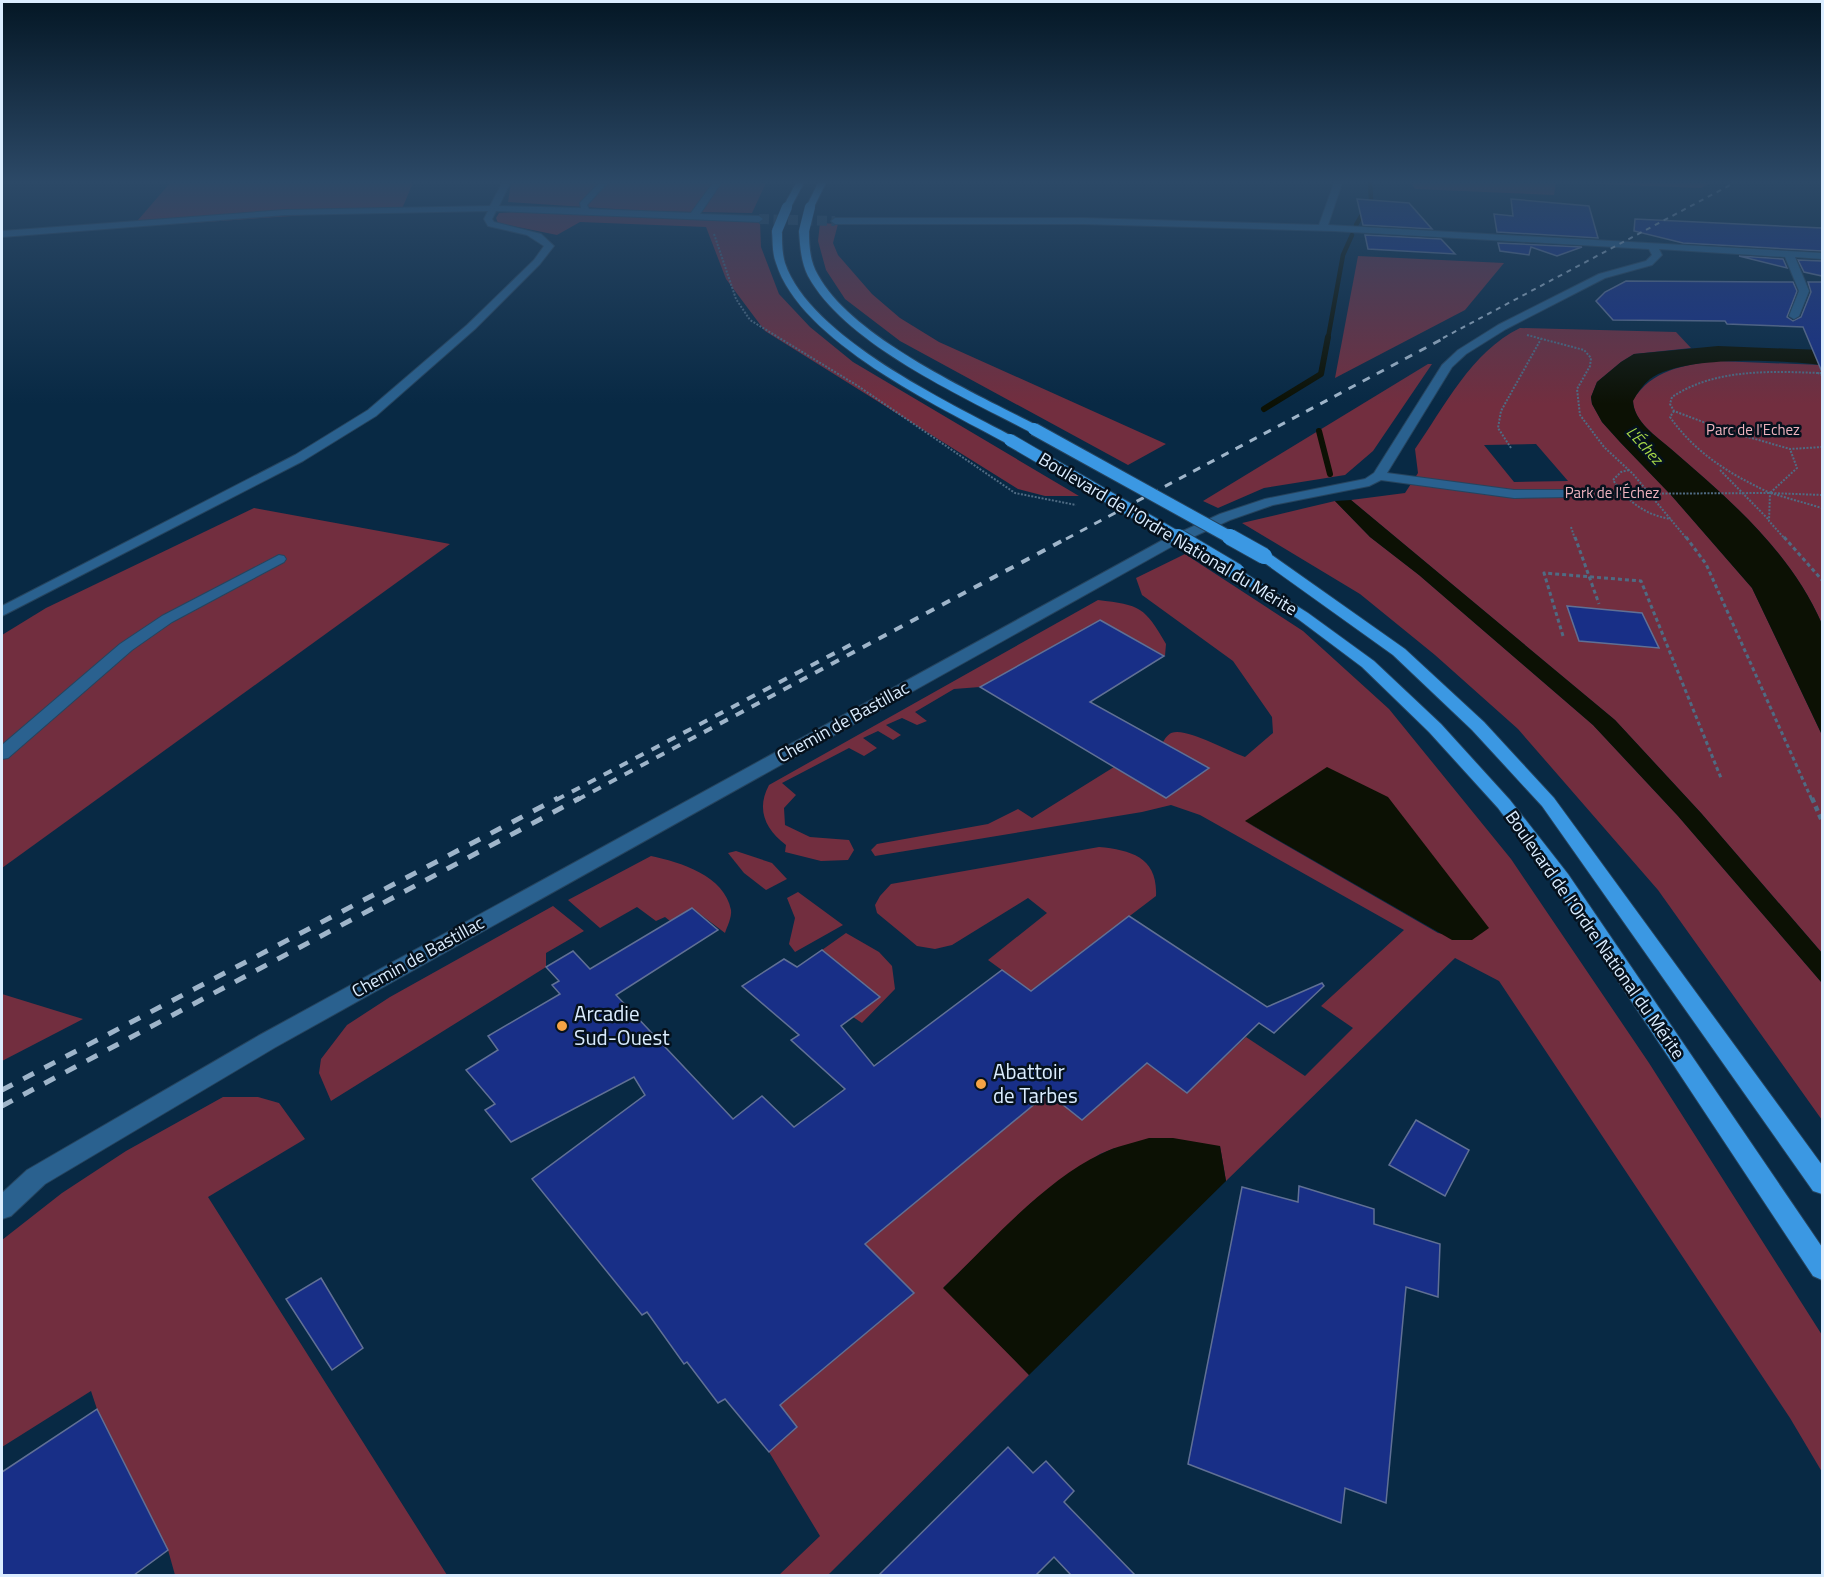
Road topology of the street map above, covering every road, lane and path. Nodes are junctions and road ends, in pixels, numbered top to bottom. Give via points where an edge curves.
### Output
1 (541, 257) edge
2 (780, 257) edge
3 (806, 257) edge
4 (1655, 257) edge
5 (1790, 257) edge
6 (1794, 316) dead end
7 (1502, 327) junction
8 (1541, 339) junction
9 (1822, 374) edge
10 (1674, 411) junction
11 (1822, 447) edge
12 (1511, 448) dead end
13 (1790, 449) junction
14 (1717, 467) junction
15 (1629, 470) junction
16 (1379, 476) junction
17 (1770, 493) junction
18 (1563, 494) joint
19 (1622, 494) junction
20 (1648, 494) junction
21 (1740, 494) junction
22 (1822, 495) edge
23 (1822, 508) edge
24 (1672, 519) junction
25 (1769, 521) junction
26 (1571, 526) dead end
27 (279, 559) dead end
28 (1589, 576) junction
29 (1822, 580) edge
30 (1599, 604) dead end
31 (2, 612) edge
32 (1563, 636) dead end
33 (2, 754) edge
34 (1721, 778) dead end
35 (1822, 821) edge
36 (1822, 1184) edge
37 (2, 1208) edge
38 (1822, 1268) edge

1 - 31 street via 471,327 372,413 299,458
2 - 38 main road, Boulevard de l'Ordre National du Mérite, bridge via 781,265 813,314 857,350 1237,572 1368,664 1436,728 1504,804 1561,879
3 - 36 main road, Boulevard de l'Ordre National du Mérite, bridge via 826,295 875,338 1264,556 1399,652 1478,726 1548,802
4 - 7 street via 1649,263 1602,276
5 - 6 street via 1804,291
7 - 8 path
7 - 16 street via 1448,365
8 - 12 path via 1501,411 1498,428
8 - 15 path via 1584,350 1591,357 1576,389 1580,415 1604,447
9 - 10 path via 1749,374 1691,385 1672,397
10 - 13 path
10 - 14 path via 1670,417 1680,433
11 - 13 path
13 - 17 path via 1797,468
14 - 17 path
14 - 21 path
15 - 19 path via 1613,480
15 - 20 path
16 - 18 street via 1514,494
16 - 37 street, Chemin de Bastillac via 1355,486 1270,502 1225,517 1156,549 266,1042 36,1177
17 - 21 path
17 - 22 path
17 - 23 path
17 - 25 path
18 - 19 path
19 - 20 path
19 - 24 path via 1629,503
20 - 21 path
20 - 24 path
21 - 25 path
24 - 35 path via 1706,564
25 - 29 path
26 - 28 path
27 - 33 street via 167,619 126,647
28 - 30 path
28 - 32 path via 1544,573
28 - 34 path via 1641,581

